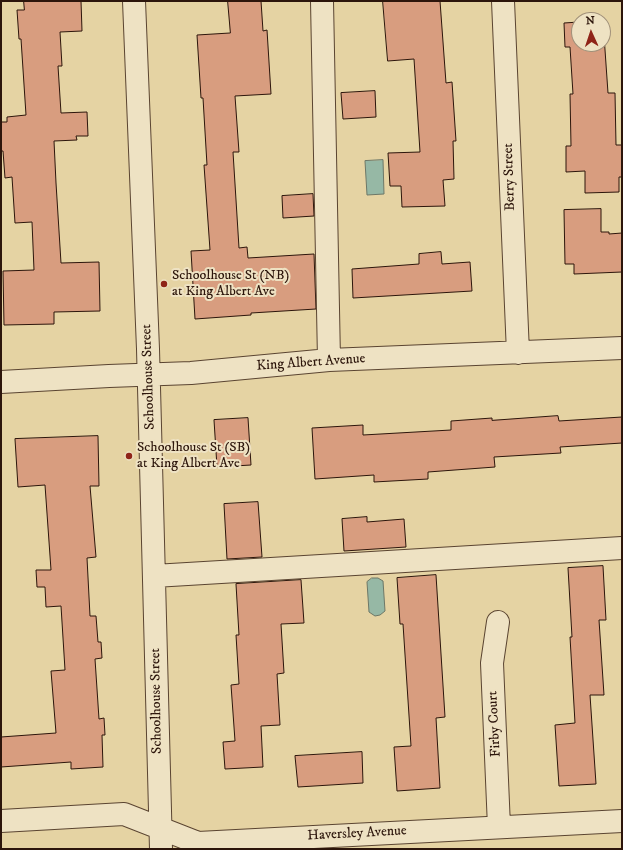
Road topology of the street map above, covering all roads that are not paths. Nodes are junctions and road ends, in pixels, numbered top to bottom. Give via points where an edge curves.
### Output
1 (134, 1) edge
2 (322, 1) edge
3 (503, 1) edge
4 (622, 348) edge
5 (518, 353) junction
6 (329, 360) junction
7 (148, 374) junction
8 (1, 382) edge
9 (622, 548) edge
10 (154, 576) junction
11 (498, 622) dead end
12 (1, 821) edge
13 (622, 821) edge
14 (500, 827) junction
15 (161, 839) edge
16 (326, 842) edge

1 - 7 street, Schoolhouse Street
2 - 6 street
3 - 5 street, Berry Street
4 - 5 street, King Albert Avenue
5 - 6 street, King Albert Avenue
6 - 7 street, King Albert Avenue via 191,373
7 - 8 street, King Albert Avenue
7 - 10 street, Schoolhouse Street
9 - 10 street
10 - 15 street, Schoolhouse Street
11 - 14 street, Firby Court via 492,663
12 - 15 street, Haversley Avenue via 124,814
13 - 14 street, Haversley Avenue
14 - 16 street, Haversley Avenue
15 - 16 street, Haversley Avenue via 198,843

